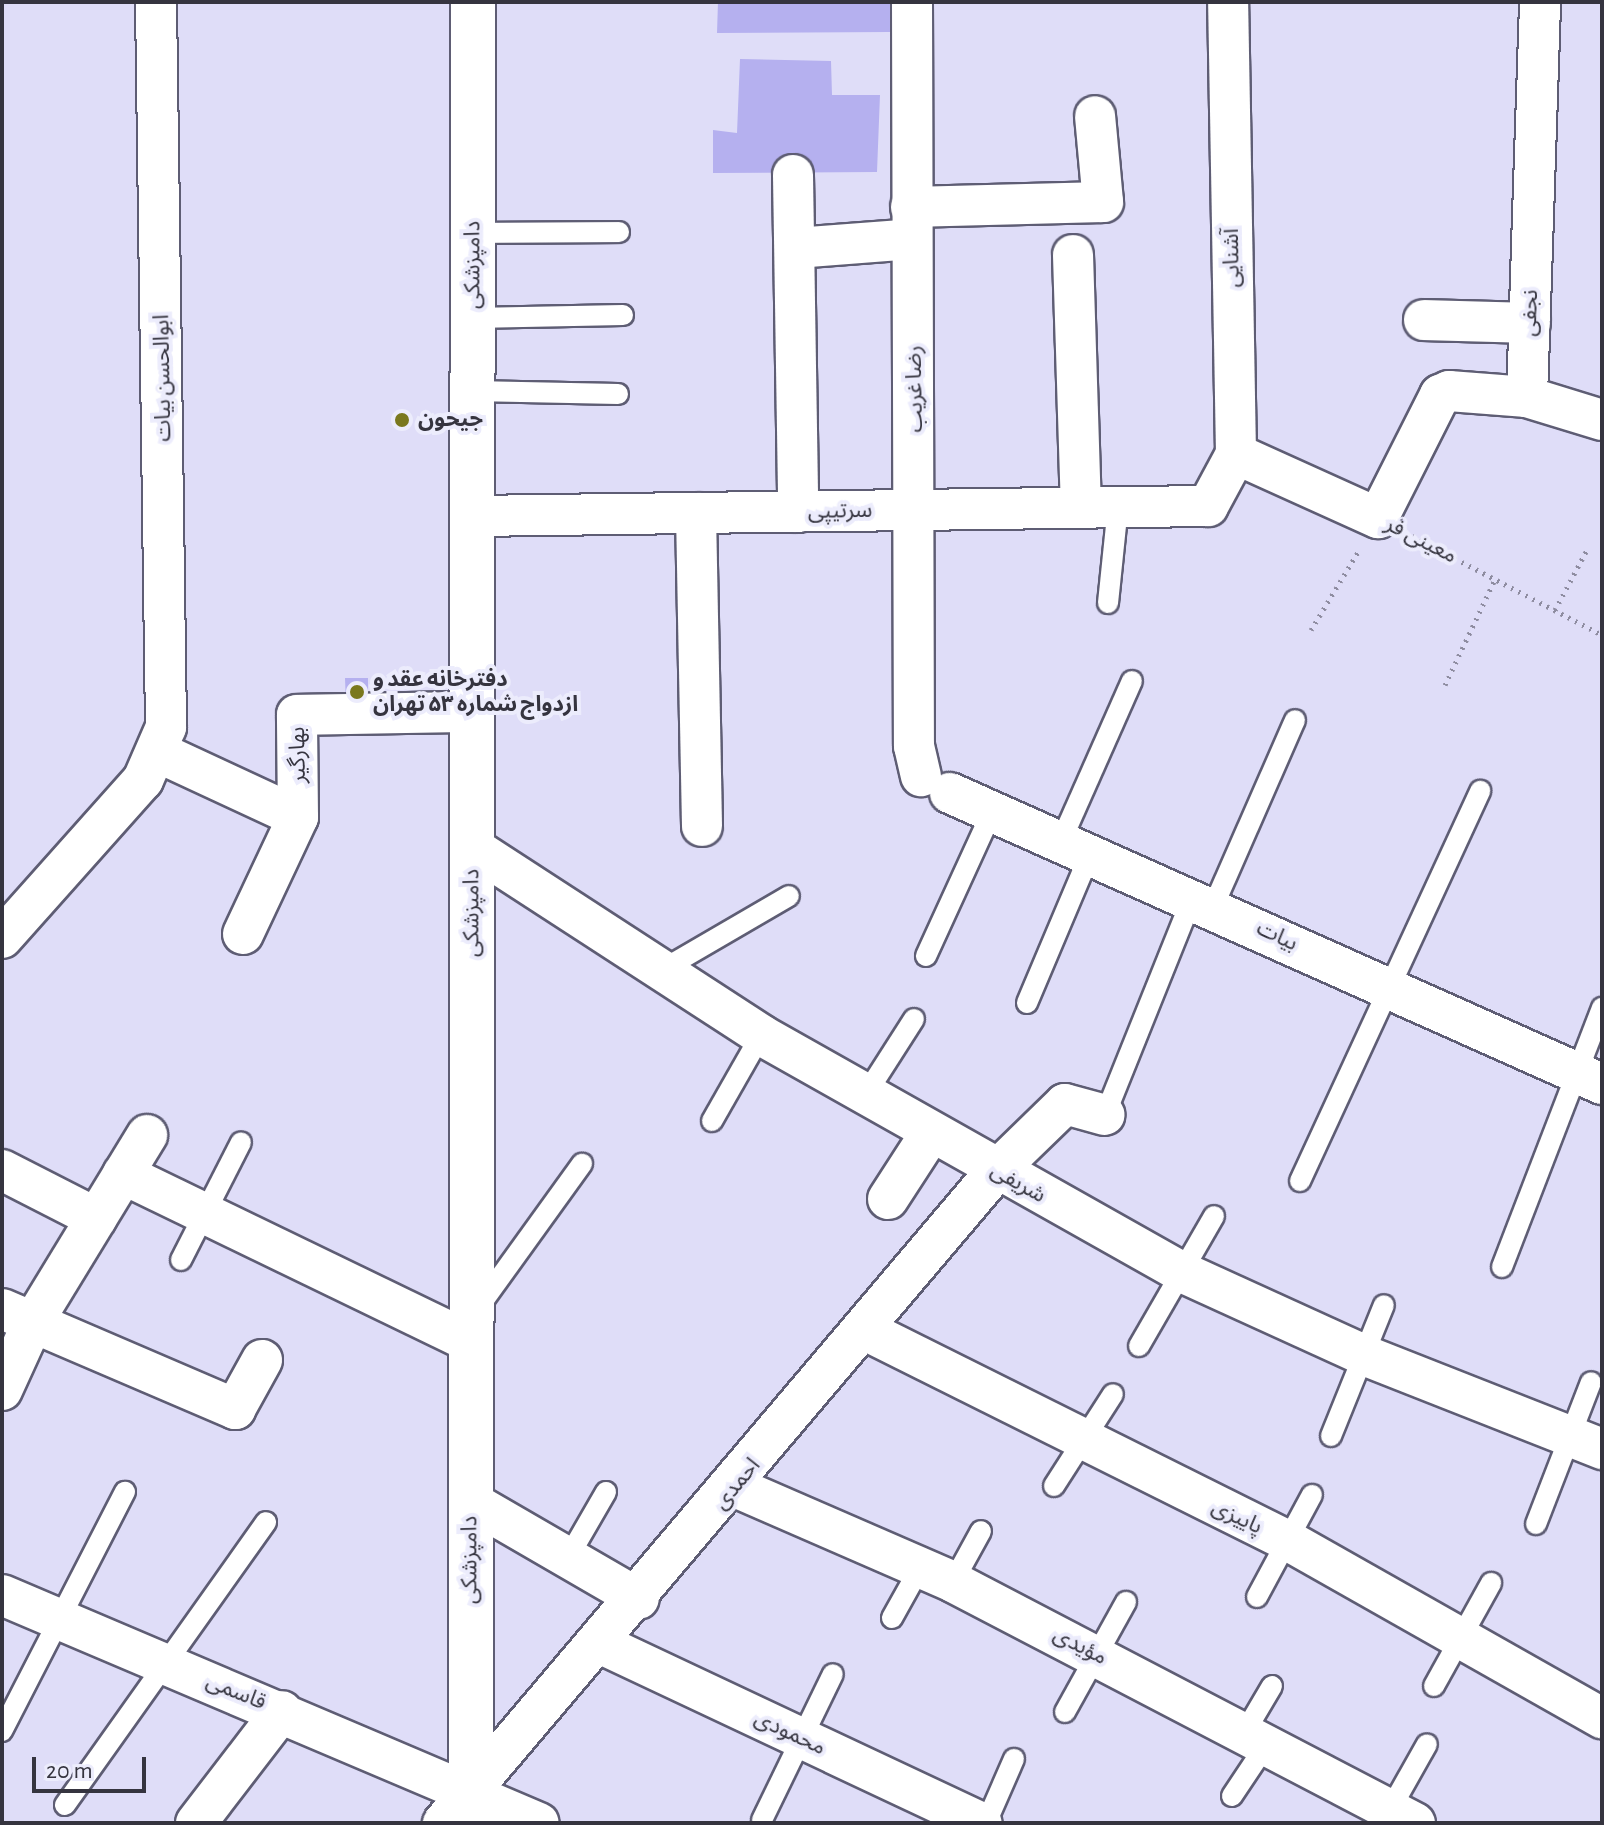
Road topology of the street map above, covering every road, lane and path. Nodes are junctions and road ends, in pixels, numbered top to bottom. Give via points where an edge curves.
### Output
1 (156, 2) edge
2 (473, 2) edge
3 (912, 2) edge
4 (1228, 2) edge
5 (1540, 2) edge
6 (1095, 116) dead end
7 (793, 175) dead end
8 (911, 223) junction
9 (619, 232) dead end
10 (472, 233) junction
11 (796, 248) junction
12 (1073, 255) dead end
13 (623, 315) dead end
14 (473, 318) junction
15 (1424, 320) dead end
16 (1530, 323) junction
17 (473, 391) junction
18 (618, 394) dead end
19 (1527, 397) junction
20 (1602, 420) edge
21 (1236, 454) junction
22 (1208, 506) joint
23 (1099, 507) junction
24 (917, 510) junction
25 (798, 512) junction
26 (696, 513) junction
27 (472, 516) junction
28 (1378, 518) junction
29 (1588, 548) dead end
30 (1495, 579) junction
31 (1108, 603) dead end
32 (1555, 610) junction
33 (1311, 630) dead end
34 (1602, 635) edge
35 (1132, 681) dead end
36 (1445, 685) dead end
37 (472, 712) junction
38 (1295, 720) dead end
39 (160, 753) junction
40 (935, 784) joint
41 (1480, 791) dead end
42 (992, 812) junction
43 (298, 817) junction
44 (702, 826) dead end
45 (472, 847) junction
46 (1076, 848) junction
47 (789, 896) dead end
48 (1203, 902) junction
49 (243, 934) dead end
50 (2, 938) edge
51 (926, 956) dead end
52 (660, 971) junction
53 (1388, 988) junction
54 (1027, 1003) dead end
55 (1602, 1008) edge
56 (914, 1019) dead end
57 (761, 1035) junction
58 (1588, 1079) edge
59 (866, 1094) junction
60 (1105, 1115) joint
61 (712, 1121) dead end
62 (930, 1134) junction
63 (147, 1135) dead end
64 (241, 1142) dead end
65 (582, 1164) dead end
66 (2, 1170) edge
67 (996, 1171) junction
68 (123, 1174) junction
69 (1300, 1181) dead end
70 (888, 1199) dead end
71 (205, 1214) junction
72 (1214, 1216) dead end
73 (96, 1218) junction
74 (181, 1260) dead end
75 (1502, 1267) dead end
76 (1184, 1273) junction
77 (1384, 1305) dead end
78 (17, 1316) edge
79 (471, 1330) junction
80 (865, 1330) junction
81 (1139, 1346) dead end
82 (1366, 1356) junction
83 (262, 1360) dead end
84 (1591, 1382) dead end
85 (2, 1390) edge
86 (1113, 1394) dead end
87 (1331, 1436) dead end
88 (1084, 1440) junction
89 (1584, 1441) edge
90 (1054, 1486) dead end
91 (735, 1487) junction
92 (125, 1492) dead end
93 (606, 1492) dead end
94 (1312, 1495) dead end
95 (470, 1501) junction
96 (266, 1522) dead end
97 (1536, 1524) dead end
98 (981, 1531) dead end
99 (1287, 1540) junction
100 (569, 1556) junction
101 (936, 1575) junction
102 (1491, 1583) dead end
103 (2, 1595) edge
104 (1257, 1597) dead end
105 (639, 1599) junction
106 (1126, 1602) dead end
107 (57, 1618) junction
108 (892, 1618) dead end
109 (1460, 1638) junction
110 (597, 1642) junction
111 (1098, 1656) junction
112 (163, 1662) junction
113 (833, 1674) dead end
114 (1272, 1686) dead end
115 (1434, 1686) dead end
116 (282, 1711) junction
117 (1065, 1712) dead end
118 (1602, 1718) edge
119 (2, 1731) edge
120 (1257, 1736) junction
121 (802, 1739) junction
122 (1427, 1744) dead end
123 (1014, 1759) dead end
124 (1232, 1796) dead end
125 (65, 1805) dead end
126 (470, 1806) edge
127 (1403, 1816) edge
128 (762, 1820) dead end
129 (196, 1823) edge
130 (443, 1823) edge
131 (539, 1823) edge
132 (984, 1823) edge

1 - 39 street, ابوالحسن بیات via 169,704
2 - 10 main road, دامپزشکی
3 - 8 street, رضا غریب
4 - 21 street, آشنایی
5 - 16 street, نجفی
6 - 8 street via 1103,202
7 - 11 street
8 - 11 street
8 - 24 street, رضا غریب
9 - 10 lane
10 - 14 main road, دامپزشکی
11 - 25 street
12 - 23 street
13 - 14 lane
14 - 17 main road, دامپزشکی
15 - 16 street
16 - 19 street, نجفی
17 - 18 lane
17 - 27 main road, دامپزشکی
19 - 20 street
19 - 28 street via 1440,395
21 - 22 street, آشنایی
21 - 28 street, معینی فر
22 - 23 street, سرتیپی
23 - 24 street, سرتیپی
23 - 31 lane
24 - 25 street, سرتیپی
24 - 40 street, رضا غریب via 914,746
25 - 26 street, سرتیپی
26 - 27 street, سرتیپی
26 - 44 street
27 - 37 main road, دامپزشکی
28 - 30 path, معینی فر
28 - 33 path
29 - 32 path
30 - 32 path, معینی فر
30 - 36 path
32 - 34 path, معینی فر
35 - 46 lane
37 - 43 street, بهارگیر via 297,715
37 - 45 main road, دامپزشکی
38 - 48 lane
39 - 43 street, بهارگیر
39 - 50 street
40 - 42 street, بیات
41 - 53 lane
42 - 46 street, بیات
42 - 51 lane
43 - 49 street
45 - 52 street, شریفی
45 - 79 main road, دامپزشکی
46 - 48 street, بیات
46 - 54 lane
47 - 52 lane
48 - 53 street, بیات
48 - 60 lane
52 - 57 street, شریفی
53 - 58 street, بیات
53 - 69 lane
55 - 58 lane
56 - 59 lane
57 - 59 street, شریفی
57 - 61 lane
58 - 75 lane
59 - 62 street, شریفی
60 - 67 street, احمدی via 1065,1104
62 - 67 street, شریفی
62 - 70 street
63 - 68 street
64 - 71 lane
65 - 79 lane
66 - 73 street
67 - 76 street, شریفی
67 - 80 street, احمدی
68 - 71 street
68 - 73 street
71 - 74 lane
71 - 79 street
72 - 76 lane
73 - 78 street
76 - 81 lane
76 - 82 street, شریفی
77 - 82 lane
78 - 83 street via 235,1409
78 - 85 street
79 - 95 main road, دامپزشکی
80 - 88 street, پاییزی
80 - 91 street, احمدی
82 - 87 lane
82 - 89 street, شریفی
84 - 89 lane
86 - 88 lane
88 - 90 lane
88 - 99 street, پاییزی
89 - 97 lane
91 - 101 street, مؤیدی
91 - 105 street, احمدی
92 - 107 lane
93 - 100 lane
94 - 99 lane
95 - 100 street
95 - 126 main road, دامپزشکی
96 - 112 lane
98 - 101 lane
99 - 104 lane
99 - 109 street, پاییزی
100 - 105 street
101 - 108 lane
101 - 111 street, مؤیدی
102 - 109 lane
103 - 107 street, قاسمی
105 - 110 street, احمدی
106 - 111 lane
107 - 112 street, قاسمی
107 - 119 lane
109 - 115 lane
109 - 118 street, پاییزی
110 - 121 street, محمودی
110 - 126 street, احمدی
111 - 117 lane
111 - 120 street, مؤیدی
112 - 116 street, قاسمی
112 - 125 lane
113 - 121 lane
114 - 120 lane
116 - 126 street, قاسمی
116 - 129 street
120 - 124 lane
120 - 127 street, مؤیدی
121 - 128 lane
121 - 132 street, محمودی
122 - 127 lane
123 - 132 lane
126 - 130 street, احمدی
126 - 131 street, قاسمی

